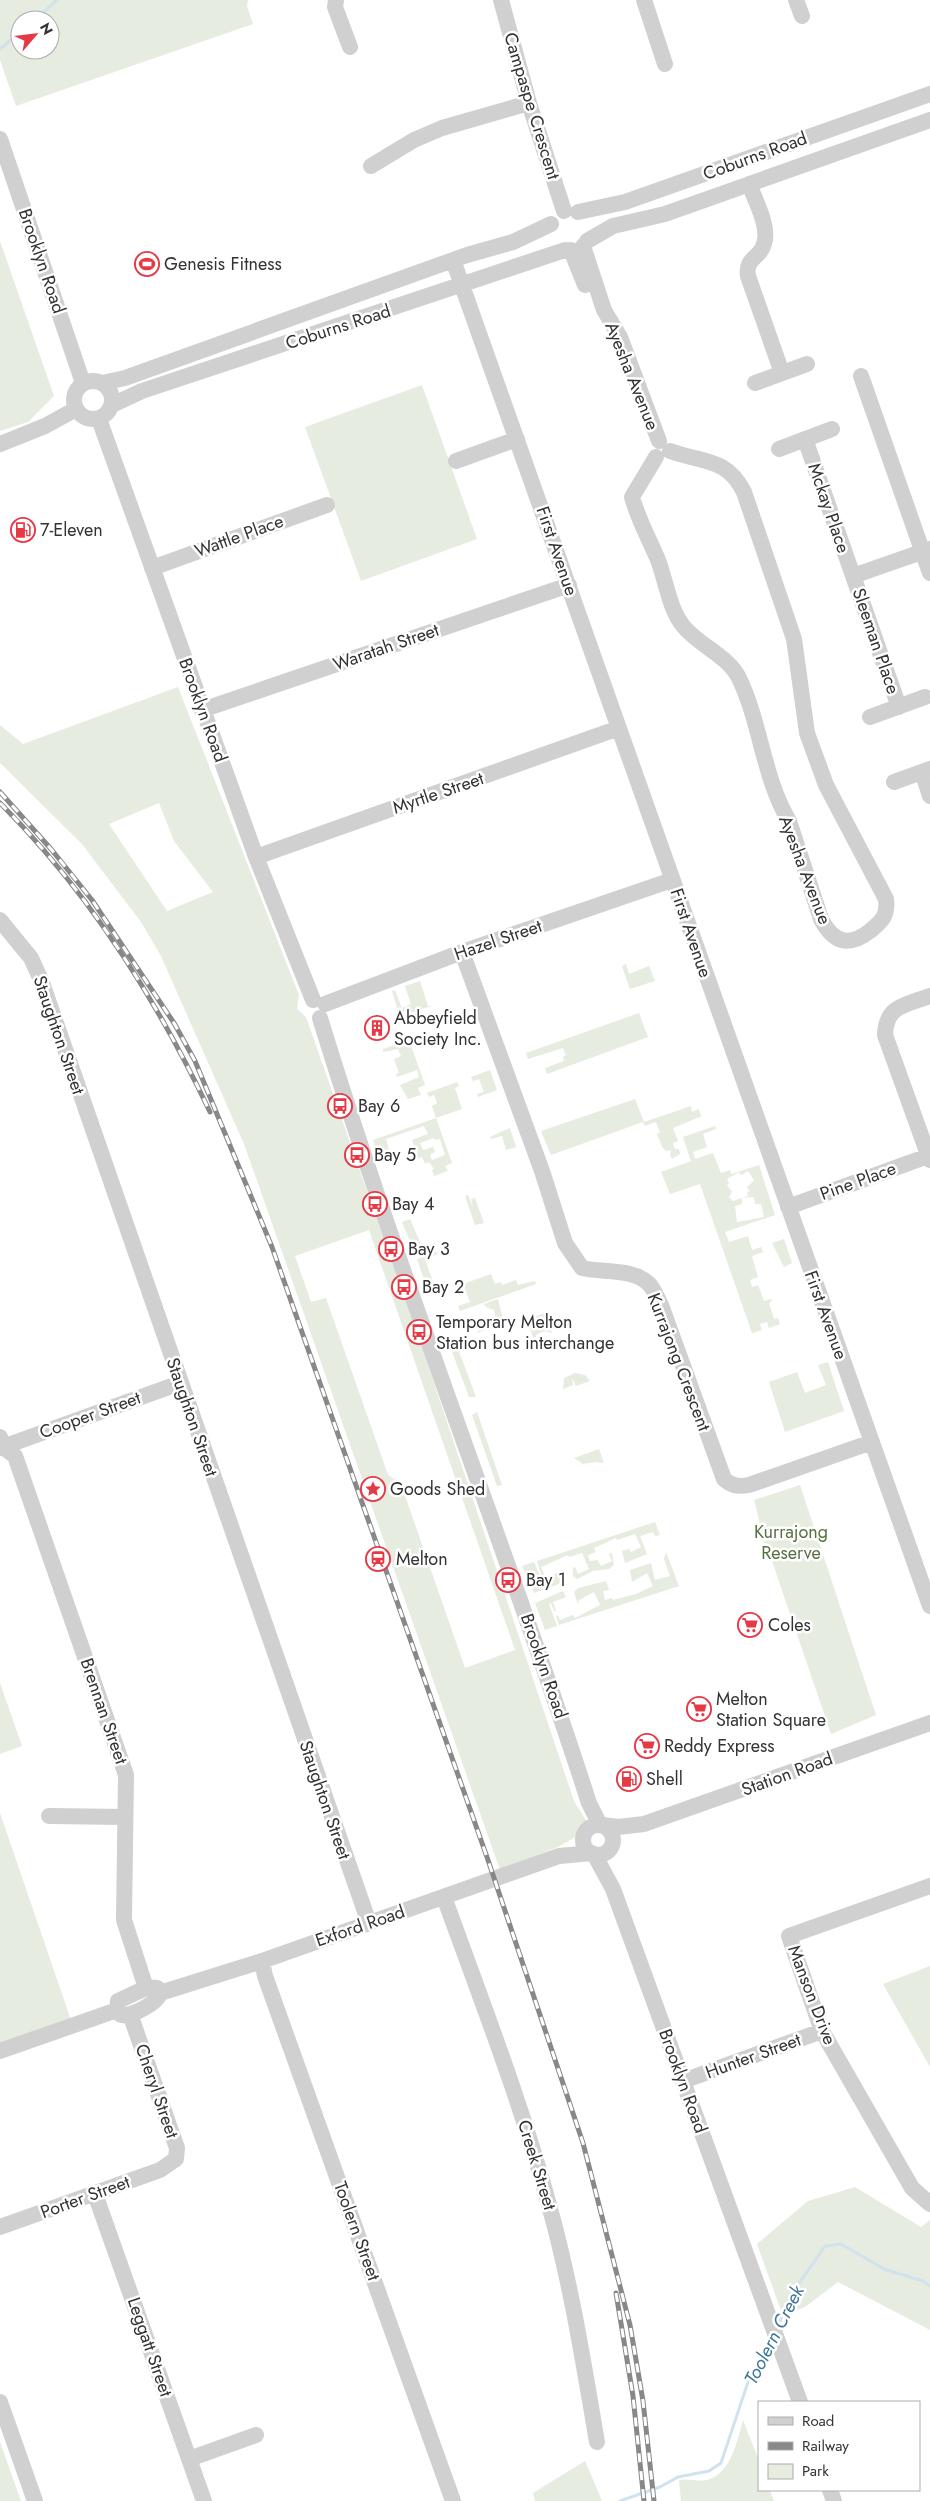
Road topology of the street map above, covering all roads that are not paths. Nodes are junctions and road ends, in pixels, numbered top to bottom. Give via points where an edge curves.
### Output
1 (336, 0) edge
2 (501, 0) edge
3 (644, 0) edge
4 (350, 47) dead end
5 (665, 64) dead end
6 (930, 94) edge
7 (529, 103) junction
8 (930, 120) edge
9 (0, 139) edge
10 (371, 166) dead end
11 (749, 184) junction
12 (571, 211) junction
13 (551, 224) junction
14 (577, 247) junction
15 (453, 260) junction
16 (463, 286) junction
17 (807, 364) dead end
18 (782, 373) junction
19 (861, 376) dead end
20 (83, 383) junction
21 (102, 383) junction
22 (755, 383) dead end
23 (112, 405) junction
24 (76, 409) junction
25 (99, 419) junction
26 (832, 429) dead end
27 (517, 439) junction
28 (805, 439) junction
29 (0, 444) edge
30 (779, 449) dead end
31 (662, 450) junction
32 (456, 461) dead end
33 (327, 505) dead end
34 (926, 550) edge
35 (152, 568) junction
36 (930, 573) edge
37 (853, 576) junction
38 (569, 585) junction
39 (926, 697) dead end
40 (899, 707) junction
41 (202, 710) junction
42 (870, 717) dead end
43 (620, 728) junction
44 (926, 771) edge
45 (894, 782) dead end
46 (930, 796) edge
47 (256, 857) junction
48 (672, 880) junction
49 (0, 920) edge
50 (462, 952) junction
51 (930, 996) edge
52 (320, 1007) junction
53 (929, 1158) edge
54 (788, 1207) junction
55 (180, 1383) junction
56 (872, 1442) junction
57 (1, 1444) edge
58 (930, 1606) edge
59 (930, 1723) edge
60 (49, 1816) dead end
61 (125, 1817) junction
62 (644, 1824) junction
63 (594, 1828) junction
64 (601, 1851) junction
65 (559, 1856) junction
66 (930, 1886) edge
67 (444, 1897) junction
68 (369, 1923) junction
69 (262, 1961) junction
70 (153, 1991) junction
71 (124, 2012) junction
72 (822, 2031) junction
73 (0, 2051) edge
74 (683, 2081) junction
75 (168, 2166) joint
76 (94, 2194) junction
77 (930, 2204) edge
78 (0, 2226) edge
79 (800, 2401) edge
80 (0, 2402) edge
81 (256, 2435) dead end
82 (597, 2442) dead end
83 (190, 2459) junction
84 (35, 2501) edge
85 (204, 2501) edge
86 (453, 2501) edge

1 - 4 street via 335,7
2 - 7 street, Campaspe Crescent
3 - 5 street
6 - 12 street, Coburns Road via 625,202
7 - 10 street via 442,128 414,140
7 - 12 street, Campaspe Crescent
8 - 11 street, Coburns Road
9 - 20 street, Brooklyn Road
11 - 14 street, Coburns Road via 665,214 613,226
11 - 18 street via 766,234 763,247 749,262 748,276
12 - 13 street via 554,218
12 - 14 street via 588,221 590,228
13 - 14 street via 554,242
13 - 15 street, Coburns Road via 513,242
14 - 16 street, Coburns Road
14 - 31 street, Ayesha Avenue via 588,291 620,337
15 - 16 street, First Avenue
15 - 21 street, Coburns Road via 125,378
16 - 23 street, Coburns Road via 142,391
16 - 27 street, First Avenue
17 - 18 street
18 - 22 street
19 - 34 street
20 - 21 street
20 - 24 street via 74,398
21 - 23 street via 111,392
23 - 25 street via 110,411
24 - 25 street via 86,418
24 - 29 street
25 - 35 street, Brooklyn Road
26 - 28 street, Mckay Place
27 - 32 street
27 - 38 street, First Avenue
28 - 30 street, Mckay Place
28 - 37 street, Mckay Place
31 - 31 street, Ayesha Avenue via 712,461 726,468 744,492 794,638 807,733 826,785 886,899 887,911 883,921 858,940 847,942 835,938 820,919 733,667 691,635 676,613 632,497
33 - 35 street, Wattle Place
34 - 36 street
34 - 37 street
35 - 41 street, Brooklyn Road
37 - 40 street, Sleeman Place
38 - 41 street, Waratah Street
38 - 43 street, First Avenue
39 - 40 street, Sleeman Place
40 - 42 street, Sleeman Place
41 - 47 street, Brooklyn Road
43 - 47 street, Myrtle Street
43 - 48 street, First Avenue
44 - 45 street
44 - 46 street
47 - 52 street, Brooklyn Road
48 - 50 street, Hazel Street
48 - 54 street, First Avenue
49 - 55 street, Staughton Street via 31,958 40,980
50 - 52 street, Hazel Street
50 - 56 street, Kurrajong Crescent via 542,1171 564,1243 582,1268 628,1272 649,1284 661,1305 724,1479 731,1485 749,1485
51 - 53 street via 894,1010 886,1020 885,1035
52 - 63 street, Brooklyn Road via 356,1136 548,1677 589,1803
53 - 54 street, Pine Place
54 - 56 street, First Avenue
55 - 57 street, Cooper Street
55 - 68 street, Staughton Street
56 - 58 street, First Avenue
57 - 61 street, Brennan Street via 15,1456 126,1775
59 - 62 street, Station Road
60 - 61 street
61 - 70 street, Brennan Street via 124,1920
62 - 63 street, Station Road
62 - 64 street, Station Road
63 - 64 street via 586,1847
63 - 64 street via 607,1828 613,1836
63 - 65 street, Exford Road
64 - 65 street, Exford Road
64 - 74 street, Brooklyn Road
65 - 67 street, Exford Road
66 - 72 street, Manson Drive via 790,1936
67 - 68 street, Exford Road
67 - 82 street, Creek Street via 545,2189 570,2288
68 - 69 street, Exford Road
69 - 70 street, Exford Road
69 - 86 street, Toolern Street
70 - 71 street, Exford Road via 118,2001
71 - 73 street, Exford Road
71 - 75 street, Cheryl Street via 176,2148 176,2159
72 - 74 street, Hunter Street
72 - 77 street, Manson Drive via 912,2188
74 - 79 street, Brooklyn Road
75 - 76 street, Porter Street
76 - 78 street, Porter Street
76 - 83 street, Leggatt Street
80 - 84 street
81 - 83 street
83 - 85 street, Leggatt Street

